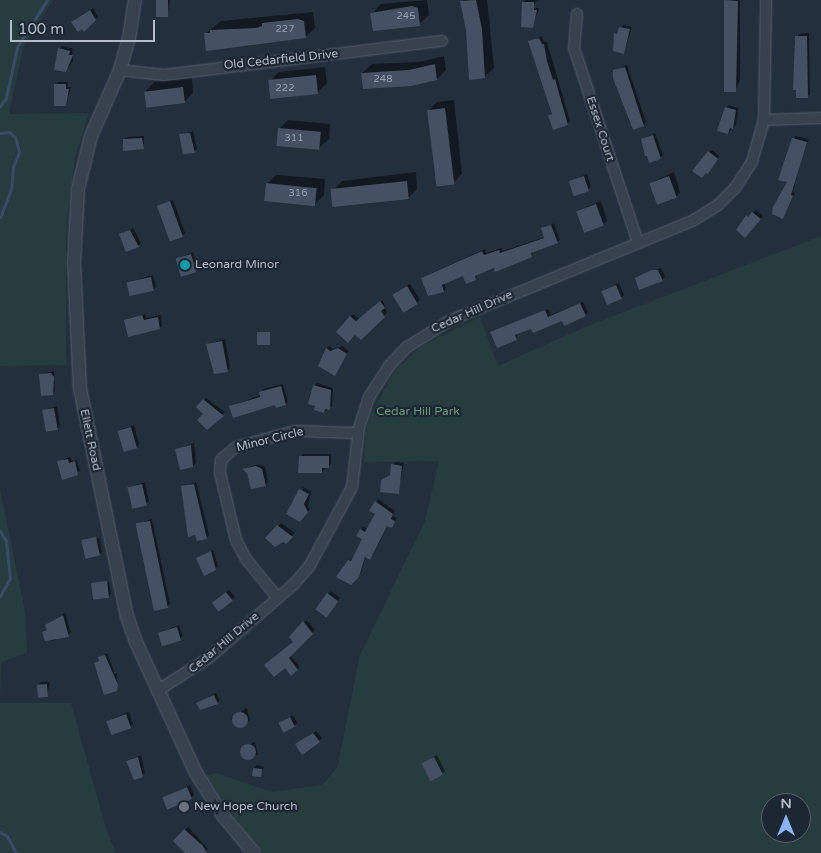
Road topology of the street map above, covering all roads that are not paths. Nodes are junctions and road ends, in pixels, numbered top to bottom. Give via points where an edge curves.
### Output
1 (135, 0) edge
2 (766, 0) edge
3 (577, 14) dead end
4 (442, 42) dead end
5 (120, 70) junction
6 (821, 118) edge
7 (764, 120) junction
8 (638, 243) junction
9 (358, 433) junction
10 (278, 598) junction
11 (157, 691) junction
12 (254, 853) edge

1 - 5 street, Ellett Road
2 - 7 street, Cedar Hill Drive
3 - 8 street, Essex Court via 574,48
4 - 5 street, Old Cedarfield Drive via 164,75
5 - 11 street, Ellett Road via 91,136 78,189 74,262 78,371 83,411 128,616
6 - 7 street
7 - 8 street, Cedar Hill Drive via 752,162 725,198 694,220
8 - 9 street, Cedar Hill Drive via 449,321 419,338 380,378 365,407
9 - 10 street, Cedar Hill Drive via 356,473 349,495 309,567
9 - 10 street, Minor Circle via 294,431 236,447 222,460 220,473 236,540 246,559
10 - 11 street, Cedar Hill Drive via 195,670
11 - 12 street, Ellett Road via 202,783

